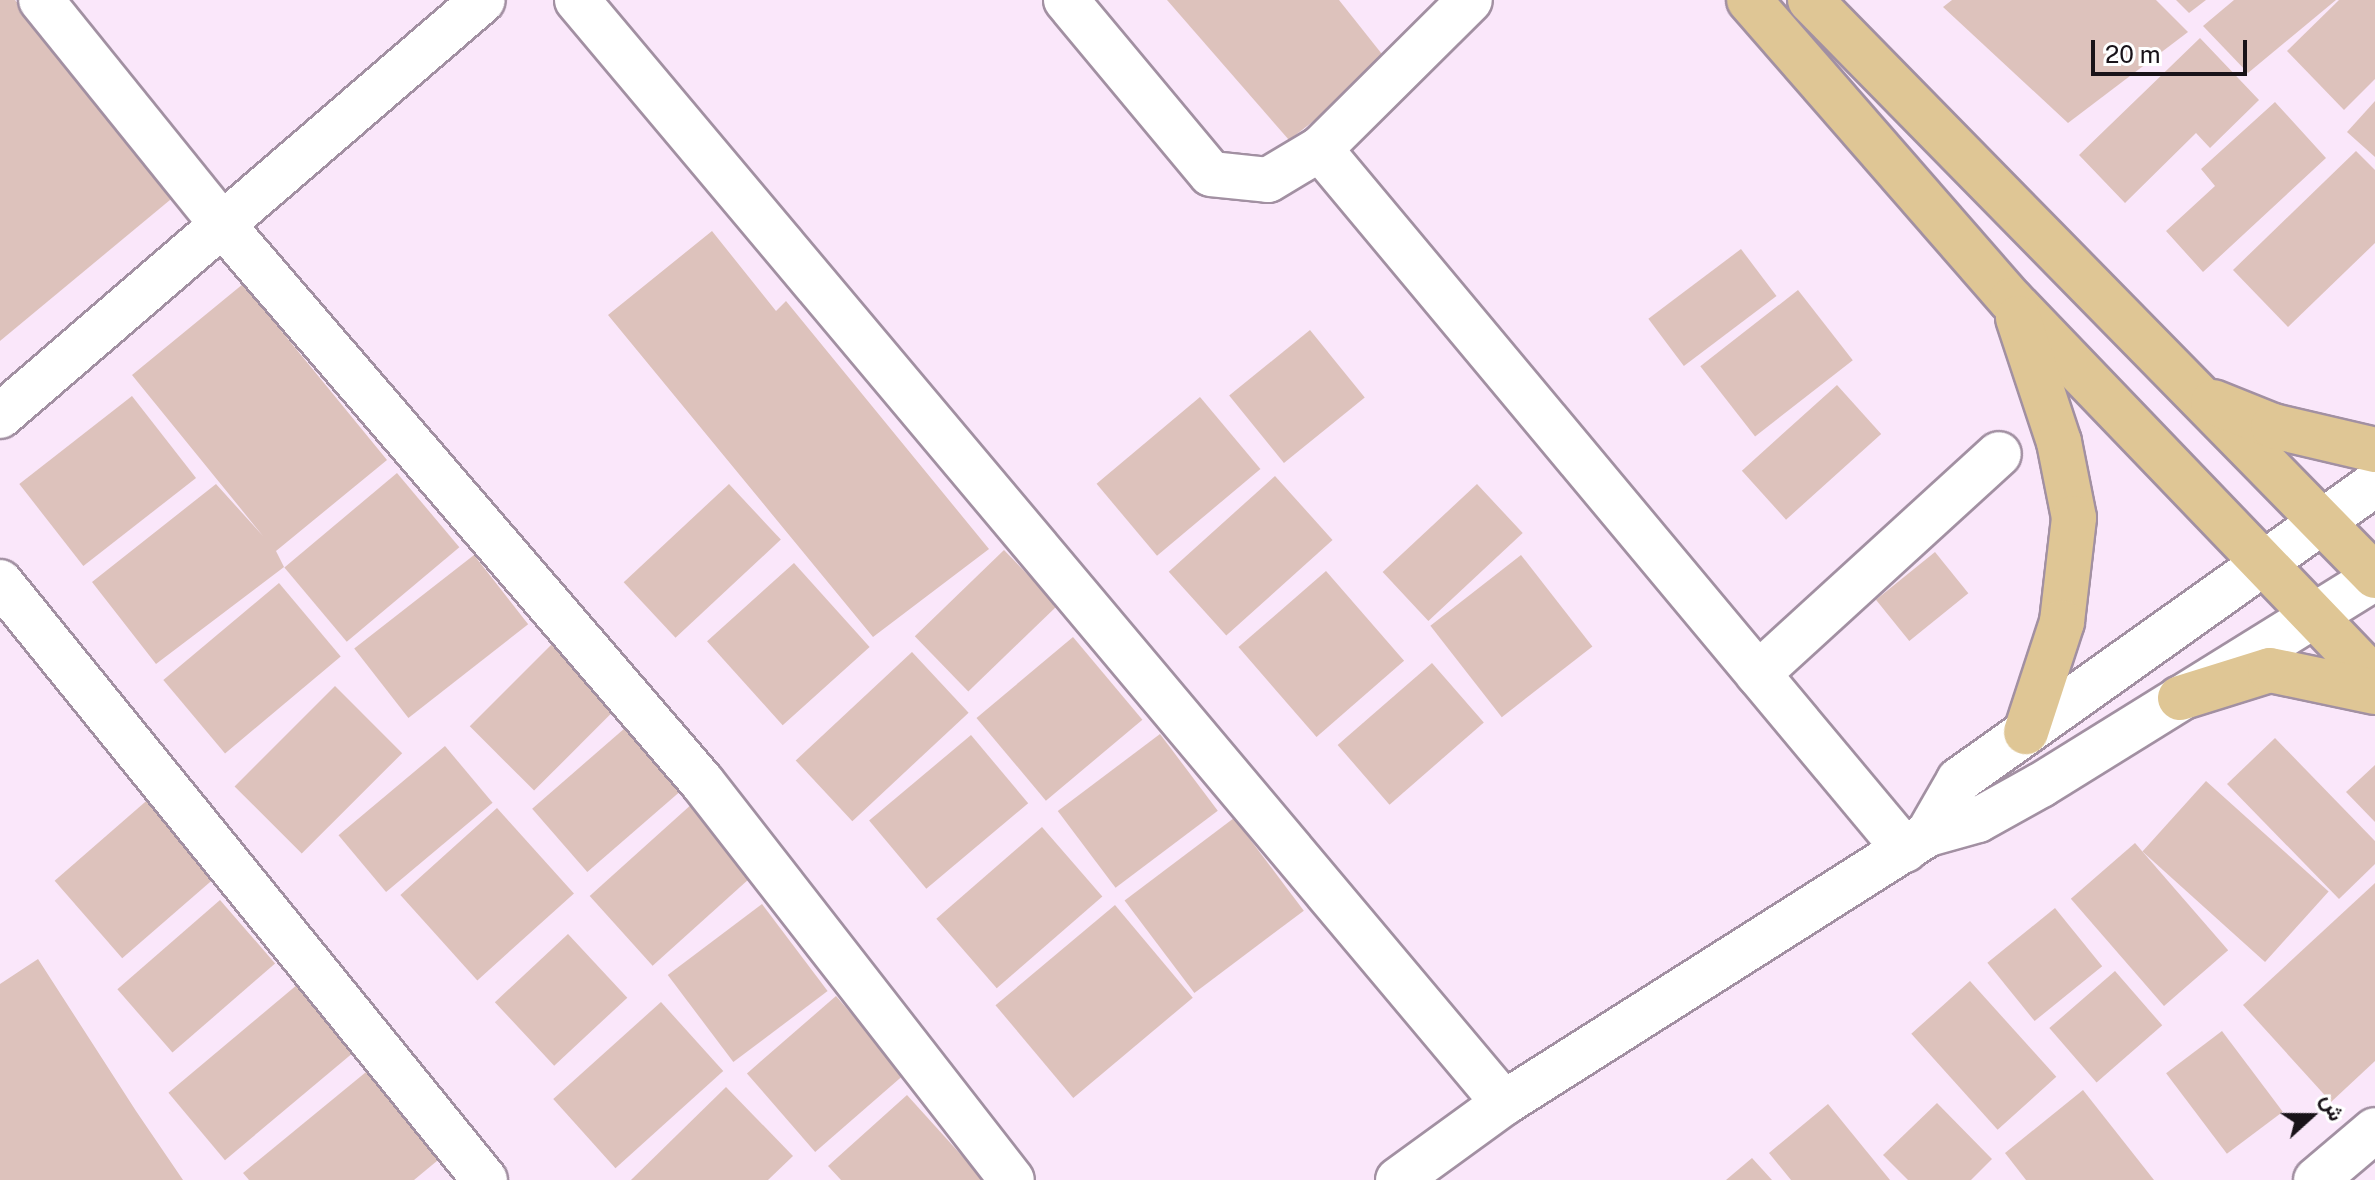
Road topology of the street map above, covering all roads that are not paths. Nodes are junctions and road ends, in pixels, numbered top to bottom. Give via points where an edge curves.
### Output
1 (41, 0) edge
2 (483, 0) edge
3 (577, 0) edge
4 (1066, 0) edge
5 (1470, 0) edge
6 (1749, 0) edge
7 (1810, 0) edge
8 (1320, 149) junction
9 (222, 224) junction
10 (2011, 300) junction
11 (2195, 394) junction
12 (0, 416) edge
13 (2375, 450) edge
14 (1999, 454) dead end
15 (2375, 484) edge
16 (2322, 522) junction
17 (2263, 563) junction
18 (2375, 577) edge
19 (0, 582) edge
20 (2315, 617) junction
21 (1758, 674) junction
22 (2375, 679) edge
23 (2375, 692) edge
24 (2180, 698) junction
25 (2026, 732) junction
26 (1916, 842) junction
27 (1504, 1103) junction
28 (2375, 1130) edge
29 (485, 1180) edge
30 (1012, 1180) edge
31 (1398, 1180) edge
32 (2316, 1180) edge

1 - 9 street
2 - 9 street
3 - 27 street
4 - 8 street via 1211,174 1268,180
5 - 8 street
6 - 10 main road
7 - 11 main road
8 - 21 street
9 - 12 street
9 - 30 street via 702,782
10 - 17 main road
10 - 25 main road via 2044,387 2074,518 2062,622
11 - 13 main road via 2273,426
11 - 16 main road
14 - 21 street
15 - 16 street
16 - 17 street
16 - 18 main road
17 - 20 main road
17 - 25 street
18 - 20 street
19 - 29 street
20 - 22 main road
20 - 24 street
21 - 26 street
23 - 24 main road via 2270,670
24 - 26 street via 1978,820
25 - 26 street via 1959,780
26 - 27 street
27 - 31 street
28 - 32 street

